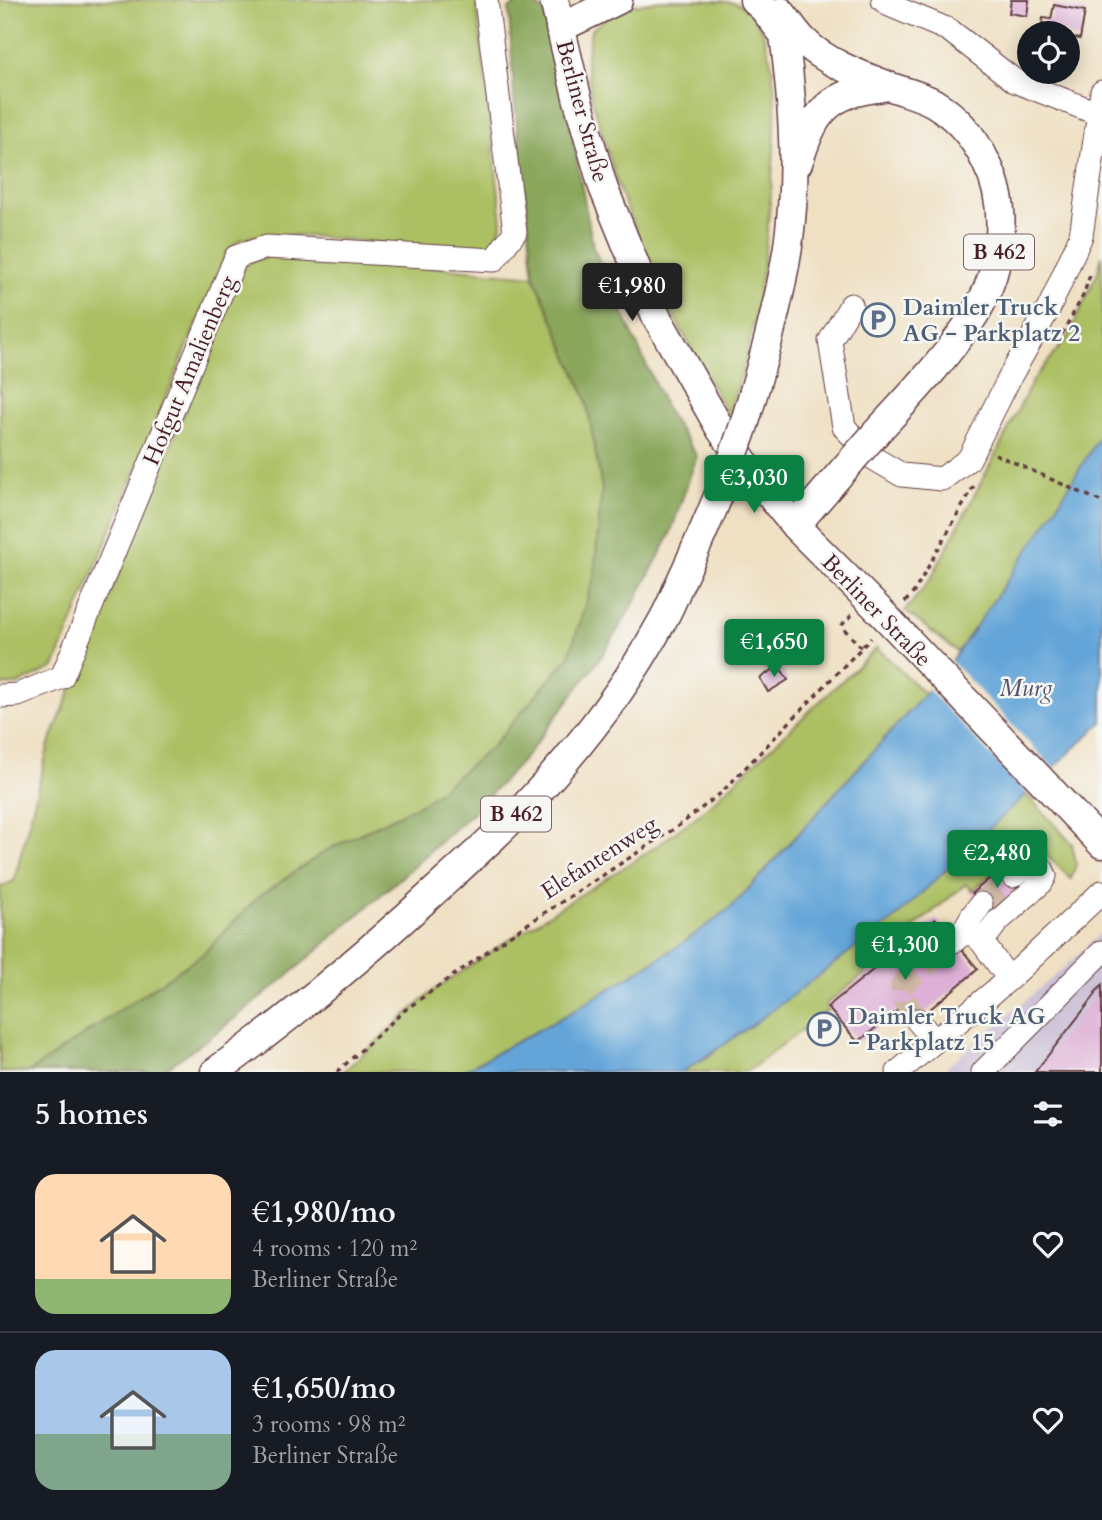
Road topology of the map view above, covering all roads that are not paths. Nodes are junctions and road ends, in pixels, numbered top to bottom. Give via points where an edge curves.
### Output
1 (486, 0) edge
2 (554, 0) edge
3 (618, 0) edge
4 (754, 0) edge
5 (883, 0) edge
6 (781, 16) edge
7 (560, 28) junction
8 (888, 86) junction
9 (1100, 103) edge
10 (793, 175) junction
11 (851, 305) dead end
12 (795, 526) junction
13 (0, 696) edge
14 (1081, 815) edge
15 (1102, 844) edge
16 (1013, 876) tunnel mouth
17 (1102, 892) edge
18 (981, 904) tunnel mouth
19 (972, 943) junction
20 (1102, 952) edge
21 (1009, 979) junction
22 (917, 1020) tunnel mouth
23 (934, 1040) junction
24 (215, 1072) edge
25 (898, 1072) edge
26 (984, 1072) edge

1 - 13 street, Hofgut Amalienberg via 514,232 494,260 267,247 236,257 62,677 18,695
2 - 7 main road, Berliner Straße
3 - 7 main road
4 - 6 main road, B 462
5 - 9 street via 949,30 1016,81
6 - 8 main road, B 462 via 819,54
6 - 10 main road, B 462
7 - 12 main road, Berliner Straße via 603,187 656,316 721,430
8 - 10 main road, B 462 via 841,97 822,110 808,132
8 - 12 main road, B 462, bridge via 934,103 961,123 979,147 994,177 1001,207 999,252 970,322
9 - 11 street via 1081,236 1049,308 968,458 943,479 902,474 873,458 844,427 830,341
10 - 24 main road, B 462, bridge via 788,246 745,422 694,555 661,625 594,724 523,807 394,928
12 - 14 main road, Berliner Straße, bridge
14 - 15 main road, Berliner Straße
16 - 19 street via 1036,863 1045,876
17 - 21 street
18 - 19 street via 972,916
19 - 21 street
20 - 26 street
21 - 23 street
22 - 23 street
23 - 25 street

